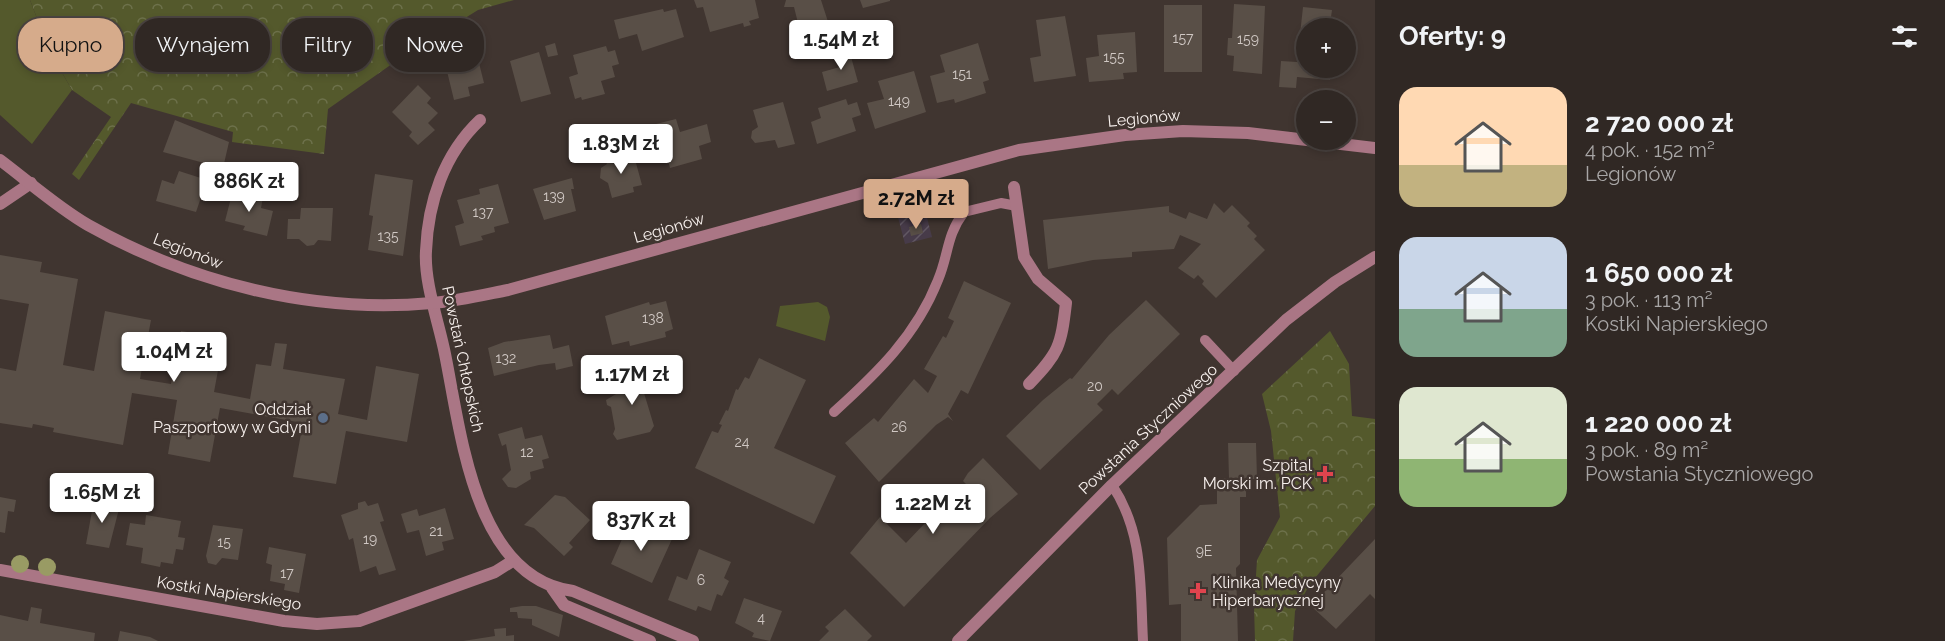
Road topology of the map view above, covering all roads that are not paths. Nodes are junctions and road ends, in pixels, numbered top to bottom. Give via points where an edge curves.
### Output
1 (480, 120) dead end
2 (1375, 148) edge
3 (0, 160) edge
4 (31, 183) junction
5 (1014, 187) dead end
6 (0, 204) edge
7 (1017, 206) junction
8 (1375, 257) edge
9 (433, 303) junction
10 (1205, 340) dead end
11 (1234, 371) junction
12 (1029, 384) dead end
13 (834, 412) dead end
14 (1112, 485) junction
15 (514, 560) junction
16 (0, 570) edge
17 (552, 588) junction
18 (650, 641) edge
19 (693, 641) edge
20 (958, 641) edge
21 (1143, 641) edge

1 - 9 street, Powstań Chłopskich via 457,145 433,201 426,253
2 - 9 street, Legionów via 1183,131 1019,150 508,290
3 - 4 street, Legionów
4 - 6 street
4 - 9 street, Legionów via 86,224 133,248 245,289 357,305
5 - 7 street
7 - 12 street via 1024,257 1038,279 1066,303 1061,343 1052,361
7 - 13 lane via 1000,203 964,212 951,229 938,280 909,336 875,375
8 - 11 street, Powstania Styczniowego via 1286,320
9 - 15 street, Powstań Chłopskich via 470,476 483,513
10 - 11 lane
11 - 14 street, Powstania Styczniowego
14 - 20 street, Powstania Styczniowego
14 - 21 lane via 1123,501 1138,546
15 - 16 street, Kostki Napierskiego via 495,572 360,621 328,624 284,621
15 - 17 street, Powstań Chłopskich
17 - 18 street, Powstań Chłopskich via 564,605
17 - 19 street, Powstań Chłopskich via 573,591

